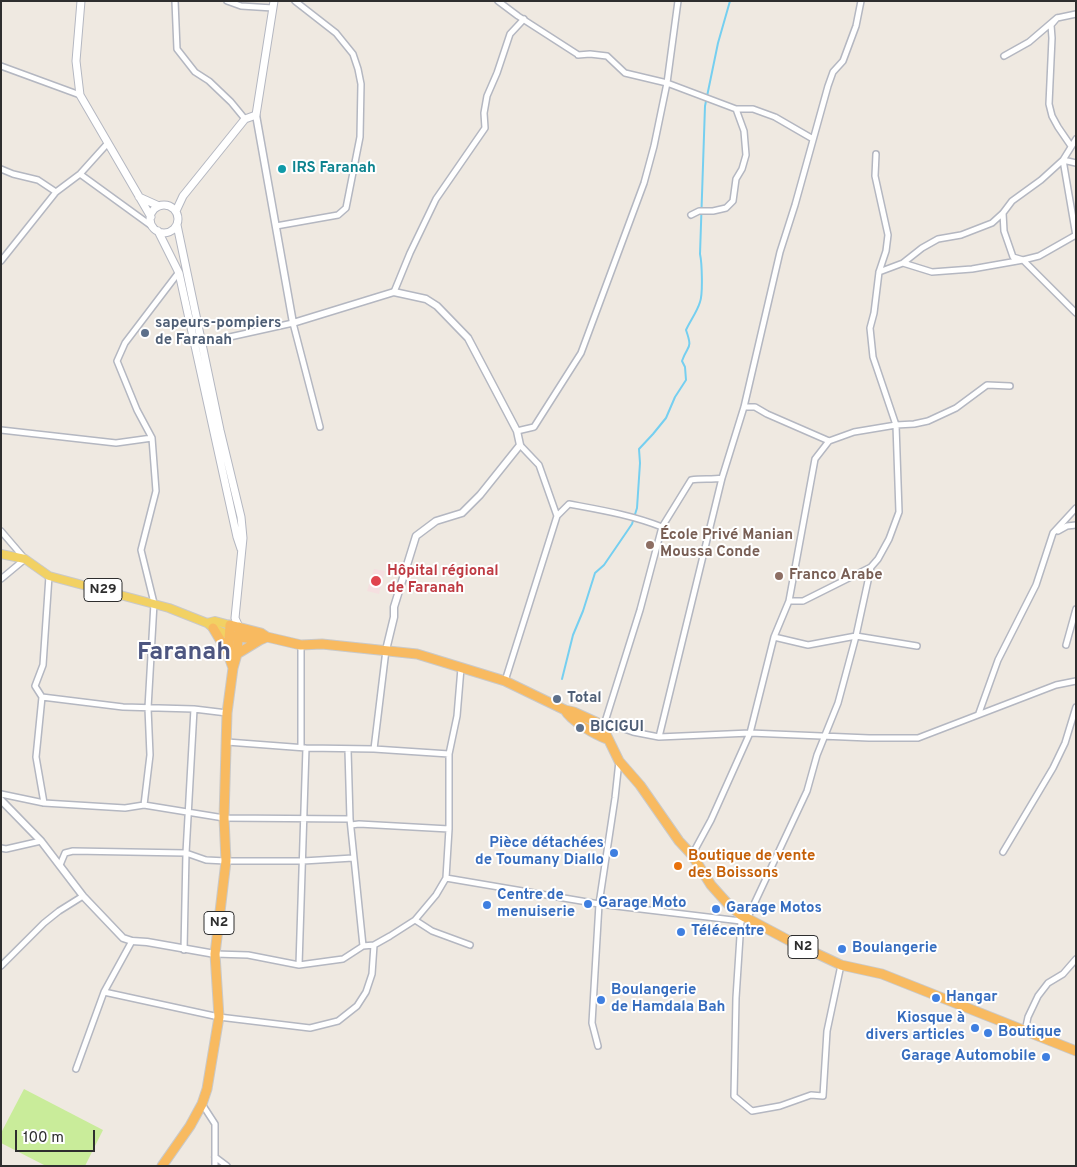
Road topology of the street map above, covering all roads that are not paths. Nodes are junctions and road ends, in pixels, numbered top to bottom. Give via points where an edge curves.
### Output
1 (81, 1) edge
2 (175, 1) edge
3 (227, 1) edge
4 (295, 1) edge
5 (498, 1) edge
6 (678, 1) edge
7 (861, 1) edge
8 (273, 5) edge
9 (1076, 14) edge
10 (1056, 18) junction
11 (524, 20) junction
12 (1004, 56) dead end
13 (1, 66) edge
14 (667, 83) junction
15 (80, 95) junction
16 (736, 109) junction
17 (256, 115) junction
18 (245, 119) junction
19 (814, 139) junction
20 (1076, 139) edge
21 (107, 144) junction
22 (1071, 146) junction
23 (876, 154) dead end
24 (1063, 160) junction
25 (1076, 163) edge
26 (1, 169) edge
27 (80, 174) junction
28 (56, 192) junction
29 (182, 196) junction
30 (139, 197) junction
31 (163, 205) junction
32 (176, 211) junction
33 (1003, 213) junction
34 (690, 215) dead end
35 (151, 217) junction
36 (177, 224) junction
37 (276, 226) junction
38 (156, 229) junction
39 (1076, 235) edge
40 (1023, 260) junction
41 (1, 261) edge
42 (903, 263) junction
43 (186, 268) junction
44 (179, 272) junction
45 (878, 272) junction
46 (394, 292) junction
47 (1076, 313) edge
48 (293, 323) junction
49 (203, 344) junction
50 (195, 345) junction
51 (1010, 386) dead end
52 (744, 407) junction
53 (896, 425) junction
54 (320, 427) dead end
55 (1, 430) edge
56 (517, 431) junction
57 (152, 438) junction
58 (829, 441) junction
59 (520, 446) junction
60 (722, 478) junction
61 (1076, 508) edge
62 (557, 516) junction
63 (1076, 525) edge
64 (662, 527) junction
65 (1, 531) edge
66 (1053, 533) junction
67 (241, 550) junction
68 (1, 554) edge
69 (25, 560) junction
70 (871, 567) junction
71 (49, 576) junction
72 (1, 579) edge
73 (789, 601) junction
74 (154, 603) junction
75 (1076, 609) edge
76 (235, 623) junction
77 (210, 625) junction
78 (234, 636) junction
79 (856, 636) junction
80 (774, 637) junction
81 (264, 638) junction
82 (301, 645) junction
83 (1066, 645) dead end
84 (917, 646) dead end
85 (386, 650) junction
86 (233, 654) junction
87 (461, 668) junction
88 (505, 681) junction
89 (1076, 681) edge
90 (42, 697) junction
91 (148, 708) junction
92 (1076, 708) edge
93 (194, 709) junction
94 (227, 713) junction
95 (979, 713) junction
96 (603, 731) junction
97 (750, 733) junction
98 (825, 736) junction
99 (658, 737) junction
100 (227, 742) junction
101 (303, 748) junction
102 (374, 749) junction
103 (348, 750) junction
104 (449, 754) junction
105 (619, 761) junction
106 (1, 794) edge
107 (1, 800) edge
108 (44, 804) junction
109 (144, 805) junction
110 (188, 812) junction
111 (224, 818) junction
112 (305, 819) junction
113 (351, 822) junction
114 (449, 829) junction
115 (41, 841) junction
116 (1, 848) edge
117 (1003, 852) dead end
118 (186, 853) junction
119 (692, 855) junction
120 (353, 858) junction
121 (226, 861) junction
122 (303, 861) junction
123 (60, 865) junction
124 (446, 878) junction
125 (83, 896) junction
126 (599, 904) junction
127 (744, 919) junction
128 (415, 920) junction
129 (132, 941) junction
130 (374, 945) junction
131 (470, 945) dead end
132 (363, 946) junction
133 (184, 950) junction
134 (215, 954) junction
135 (1076, 959) edge
136 (299, 964) junction
137 (841, 965) junction
138 (1, 966) edge
139 (104, 992) junction
140 (219, 1017) junction
141 (1025, 1031) junction
142 (598, 1046) dead end
143 (1076, 1051) edge
144 (76, 1069) dead end
145 (202, 1104) junction
146 (216, 1157) junction
147 (162, 1166) edge
148 (215, 1166) edge
149 (227, 1166) edge

1 - 15 main road via 76,61
2 - 18 street via 177,49 195,72 209,81
3 - 8 street via 241,6
4 - 37 street via 336,33 353,54 361,84 360,137 346,208 338,215
5 - 11 street
6 - 14 street
7 - 19 street via 843,61 828,86
8 - 17 main road
9 - 10 street
10 - 12 street via 1029,42
10 - 22 street via 1051,25 1049,104 1052,116
11 - 14 street via 577,54 606,56 625,73
11 - 46 street via 510,34 487,96 485,128 436,199
13 - 15 street
14 - 16 street
14 - 56 street via 644,183 582,353 534,427
15 - 21 main road
16 - 19 street via 753,109 775,117
16 - 34 street via 744,131 746,155 736,179 733,201 726,208 699,210
17 - 18 main road
17 - 37 street
18 - 29 main road
19 - 52 street via 780,252
20 - 22 street
21 - 27 street
21 - 30 main road
22 - 24 street
23 - 45 street via 875,176 888,235 886,252
24 - 25 street
24 - 33 street via 1012,201
24 - 39 street
26 - 28 street via 38,180
27 - 28 street
27 - 38 street
28 - 41 street
29 - 31 main road
29 - 32 main road
30 - 31 main road
30 - 35 main road
31 - 32 main road
31 - 35 main road via 154,210
32 - 36 main road
33 - 40 street via 1004,231 1013,257
33 - 42 street via 992,224 938,239
35 - 38 main road
36 - 38 main road via 169,232
36 - 43 main road
37 - 48 street
38 - 44 main road
39 - 40 street via 1039,256
40 - 42 street via 932,272
40 - 47 street
42 - 45 street
43 - 44 street
43 - 49 main road
44 - 50 main road
44 - 57 street via 125,343 118,361 136,410
45 - 53 street via 870,328 873,357
46 - 48 street
46 - 56 street via 426,299 468,338
48 - 49 street
48 - 54 street
49 - 50 street
49 - 67 main road via 241,517
50 - 67 main road
51 - 53 street via 987,386 956,408 928,421
52 - 58 street via 755,407
52 - 60 street
53 - 58 street via 854,432
53 - 70 street via 899,512 889,539
55 - 57 street via 116,443
56 - 59 street
57 - 74 street via 156,491 141,550
58 - 73 street via 815,460
59 - 62 street via 539,466
59 - 85 street via 462,513 436,521 416,536 394,607
60 - 64 street via 691,480
60 - 99 street
61 - 66 street
62 - 64 street via 569,504 626,514
62 - 88 street
63 - 66 street
64 - 96 street
65 - 69 street
66 - 95 street via 1036,585 998,660
67 - 76 main road
68 - 69 main road, N29
69 - 71 main road, N29
69 - 72 street
70 - 73 street via 803,601
70 - 79 street
71 - 74 main road, N29
71 - 90 street via 43,664 35,686
73 - 80 street
74 - 77 main road, N29
74 - 91 street
75 - 83 street
76 - 77 main road via 215,621
76 - 78 highway, N2
76 - 81 highway via 261,633
77 - 78 main road
77 - 86 highway
78 - 81 highway
78 - 86 highway, N2
79 - 80 street via 808,645
79 - 84 street
79 - 98 street via 838,703
80 - 97 street
81 - 82 highway
81 - 86 highway
82 - 85 highway
82 - 101 street
85 - 87 highway via 417,654
85 - 102 street
86 - 94 highway, N2
87 - 88 highway
87 - 104 street via 458,716
88 - 96 highway via 596,722
89 - 95 street
90 - 91 street
90 - 108 street via 36,757
91 - 93 street
91 - 109 street via 150,755
92 - 117 street via 1057,760
93 - 94 street
93 - 110 street
94 - 100 highway, N2
95 - 98 street via 918,738
96 - 99 street
96 - 105 highway, N2
97 - 98 street
97 - 99 street
97 - 119 street
98 - 127 street via 807,791
100 - 101 street
100 - 111 highway, N2
101 - 103 street
101 - 112 street
102 - 103 street
102 - 104 street
103 - 113 street
104 - 114 street
105 - 119 highway, N2
105 - 126 street
106 - 108 street
107 - 115 street
108 - 109 street via 125,808
109 - 110 street
110 - 111 street
110 - 118 street
111 - 112 street
111 - 121 highway, N2
112 - 113 street
112 - 122 street
113 - 114 street
113 - 120 street
114 - 124 street
115 - 116 street
115 - 123 street
118 - 121 street via 206,860
118 - 123 street via 73,851 65,853
118 - 133 street
119 - 127 highway, N2 via 711,885
120 - 122 street
120 - 132 street
121 - 122 street
121 - 134 highway, N2
122 - 136 street
123 - 125 street
124 - 126 street
124 - 128 street
125 - 129 street via 124,938
125 - 138 street via 44,923
126 - 127 street
126 - 142 street via 592,1023
127 - 137 highway, N2
127 - 137 street via 736,998 734,1096 752,1111 780,1106 811,1095 823,1096 827,1031
128 - 130 street
128 - 131 street via 432,931
129 - 133 street
129 - 139 street
130 - 132 street
130 - 140 street via 372,974 366,992 357,1006 338,1022 310,1028
132 - 136 street via 343,959
133 - 134 street
134 - 136 street via 248,955
134 - 140 highway, N2
135 - 141 street via 1038,996
137 - 141 highway, N2 via 882,974
139 - 140 street
139 - 144 street
140 - 145 highway, N2
141 - 143 highway, N2
145 - 146 street via 216,1124
145 - 147 highway, N2
146 - 148 street
146 - 149 street

